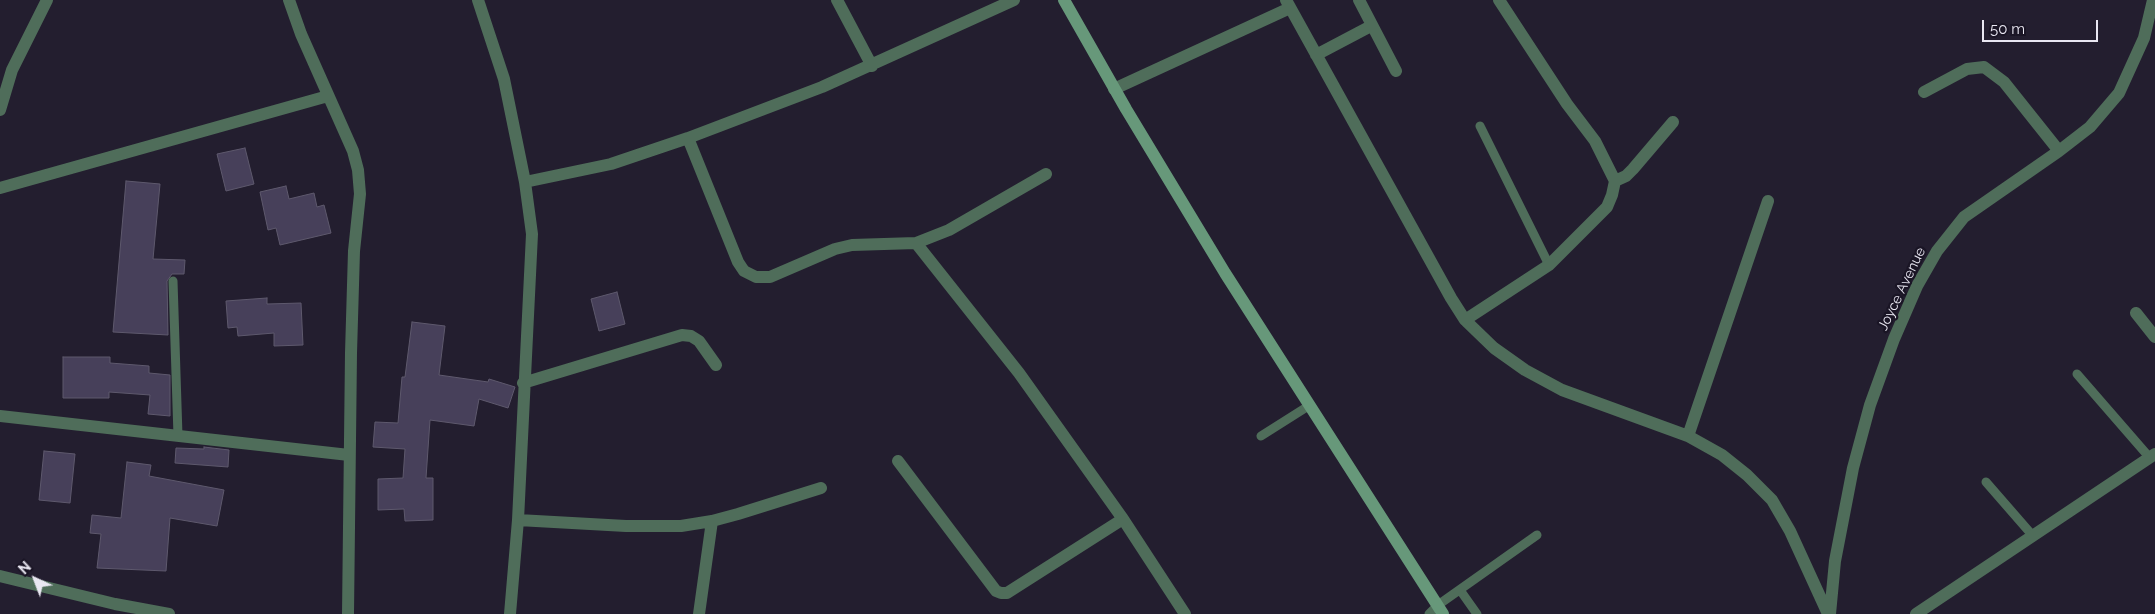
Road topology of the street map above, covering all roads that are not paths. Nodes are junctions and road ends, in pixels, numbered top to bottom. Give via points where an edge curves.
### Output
1 (48, 0) edge
2 (289, 0) edge
3 (478, 0) edge
4 (837, 0) edge
5 (1014, 0) edge
6 (1064, 0) edge
7 (1359, 0) edge
8 (1499, 0) edge
9 (2153, 0) edge
10 (1288, 4) edge
11 (1371, 26) junction
12 (2150, 40) edge
13 (1316, 55) junction
14 (872, 66) junction
15 (1396, 71) dead end
16 (1114, 89) junction
17 (1924, 92) dead end
18 (328, 96) junction
19 (0, 110) edge
20 (1673, 122) dead end
21 (1480, 126) dead end
22 (688, 138) junction
23 (2059, 151) junction
24 (1046, 174) dead end
25 (1615, 180) junction
26 (525, 182) junction
27 (0, 188) edge
28 (1768, 201) dead end
29 (916, 242) junction
30 (1549, 265) junction
31 (173, 282) dead end
32 (2136, 313) dead end
33 (1465, 320) junction
34 (2155, 337) edge
35 (716, 365) dead end
36 (2077, 374) dead end
37 (523, 383) junction
38 (1310, 405) junction
39 (0, 416) edge
40 (178, 436) junction
41 (1261, 436) dead end
42 (1688, 436) junction
43 (349, 455) junction
44 (2152, 456) edge
45 (898, 461) dead end
46 (1986, 482) dead end
47 (821, 488) dead end
48 (1123, 519) junction
49 (518, 520) junction
50 (712, 521) junction
51 (1538, 535) dead end
52 (2033, 536) junction
53 (0, 576) edge
54 (1460, 590) junction
55 (1436, 611) edge
56 (151, 612) edge
57 (169, 614) edge
58 (348, 614) edge
59 (510, 614) edge
60 (699, 614) edge
61 (1186, 614) edge
62 (1477, 614) edge
63 (1829, 614) edge
64 (1916, 614) edge

1 - 19 street via 12,70
2 - 18 street
3 - 26 street via 504,79
4 - 14 street
5 - 14 street
6 - 16 main road
7 - 11 street
8 - 25 street via 1567,104 1595,140
9 - 12 street, Joyce Avenue
10 - 13 street
10 - 16 street
11 - 13 street
11 - 15 street
12 - 23 street, Joyce Avenue via 2119,93 2090,127
13 - 33 street
14 - 22 street
16 - 38 main road via 1225,273
17 - 23 street via 1967,69 1984,67 2004,82
18 - 27 street
18 - 43 street via 353,151 360,194 354,251
20 - 25 street via 1626,176
21 - 30 lane
22 - 26 street via 611,164
22 - 29 street via 738,262 744,271 756,278 770,277 852,244
23 - 63 street, Joyce Avenue via 1964,217 1936,251 1917,286 1870,405 1853,468 1835,561
24 - 29 street via 949,230
25 - 30 street via 1607,207
26 - 37 street via 532,234
28 - 42 street
29 - 48 street via 1019,373
30 - 33 street
31 - 40 lane
32 - 34 street
33 - 42 street via 1494,348 1562,390
35 - 37 street via 699,341 682,335
36 - 44 lane
37 - 49 street
38 - 41 lane
38 - 55 main road
39 - 40 street
40 - 43 street
42 - 63 street via 1728,460 1772,500
43 - 58 street
44 - 52 street
45 - 48 street via 1001,593 1007,593
46 - 52 lane
47 - 50 street
48 - 61 street
49 - 50 street via 626,526 680,526
49 - 59 street
50 - 60 street
51 - 54 lane
52 - 64 street
53 - 56 street
54 - 55 lane
54 - 62 lane
56 - 57 street

